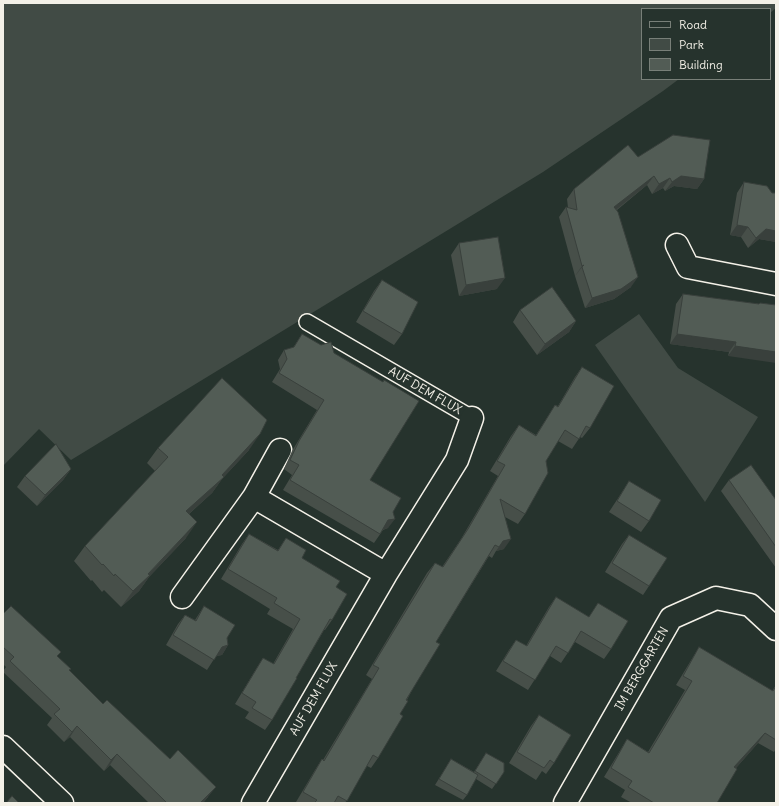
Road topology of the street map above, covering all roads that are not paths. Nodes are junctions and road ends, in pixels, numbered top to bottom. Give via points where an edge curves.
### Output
1 (677, 245) dead end
2 (776, 284) edge
3 (307, 322) dead end
4 (472, 418) joint
5 (280, 450) dead end
6 (254, 497) junction
7 (386, 574) junction
8 (182, 597) dead end
9 (776, 629) edge
10 (3, 747) edge
11 (62, 803) edge
12 (253, 803) edge
13 (565, 803) edge

1 - 2 street via 688,267
3 - 4 lane, AUF DEM FLUX
4 - 7 street, AUF DEM FLUX via 457,460
5 - 6 street
6 - 7 street
6 - 8 street
7 - 12 street, AUF DEM FLUX
9 - 13 street, IM BERGGARTEN via 750,605 716,598 671,618
10 - 11 street

